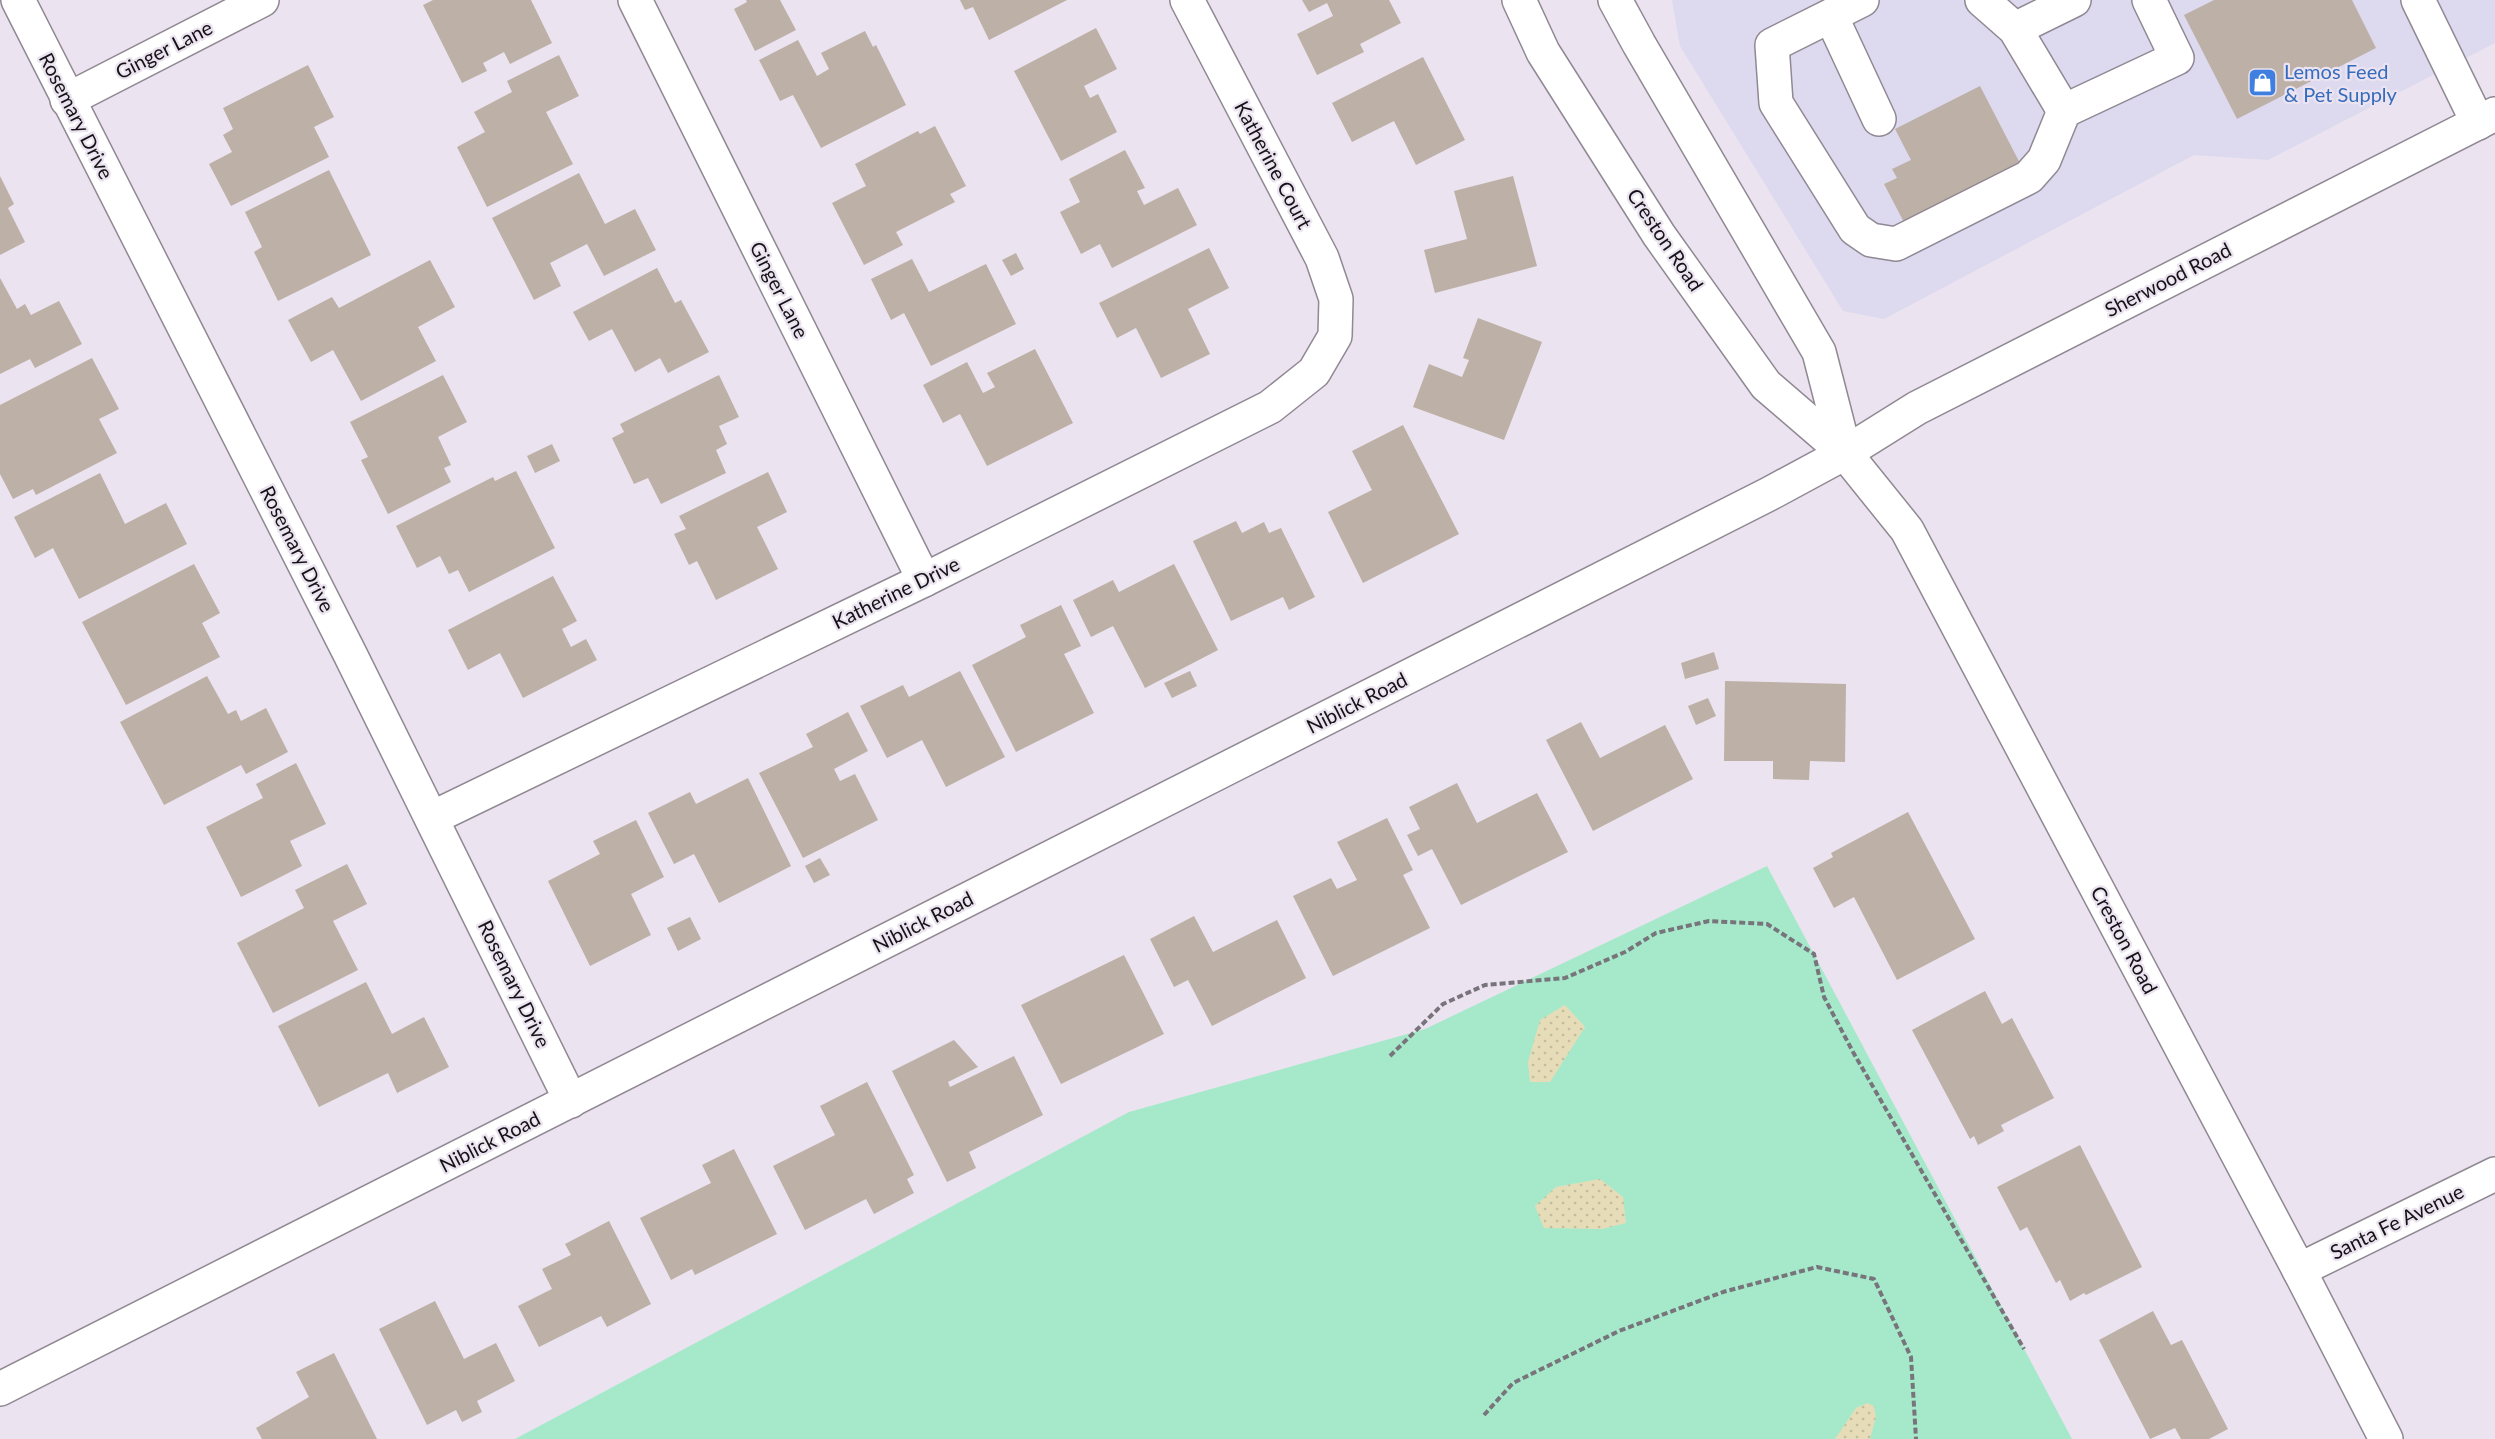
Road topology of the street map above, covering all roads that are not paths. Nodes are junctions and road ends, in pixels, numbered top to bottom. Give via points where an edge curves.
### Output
1 (18, 0) edge
2 (262, 0) edge
3 (635, 0) edge
4 (1187, 0) edge
5 (1519, 0) edge
6 (1615, 0) edge
7 (1862, 0) edge
8 (1982, 0) edge
9 (2074, 0) edge
10 (2149, 0) edge
11 (2418, 0) edge
12 (1831, 15) junction
13 (2015, 29) junction
14 (67, 100) junction
15 (2064, 111) junction
16 (1879, 119) dead end
17 (2487, 119) edge
18 (1335, 336) joint
19 (1845, 453) junction
20 (924, 580) junction
21 (432, 818) junction
22 (571, 1101) junction
23 (2495, 1174) edge
24 (2299, 1270) junction
25 (0, 1389) edge
26 (2386, 1439) edge

1 - 14 street, Rosemary Drive
2 - 14 street, Ginger Lane
3 - 20 street, Ginger Lane
4 - 18 street, Katherine Court via 1322,258 1336,298
5 - 19 street, Creston Road via 1544,52 1659,235 1759,376
6 - 19 street, Creston Road via 1819,352
7 - 12 street
8 - 13 street
9 - 13 street
10 - 15 street via 2177,58
11 - 17 street
12 - 15 street via 1772,45 1776,103 1855,230 1871,240 1896,244 2029,177 2044,160
12 - 16 street
13 - 15 street
14 - 21 street, Rosemary Drive
17 - 19 street, Sherwood Road via 1917,408
18 - 20 street, Katherine Drive via 1314,372 1270,406
19 - 22 street, Niblick Road
19 - 24 street, Creston Road via 1907,530
20 - 21 street, Katherine Drive
21 - 22 street, Rosemary Drive
22 - 25 street, Niblick Road
23 - 24 street, Santa Fe Avenue
24 - 26 street, Creston Road

